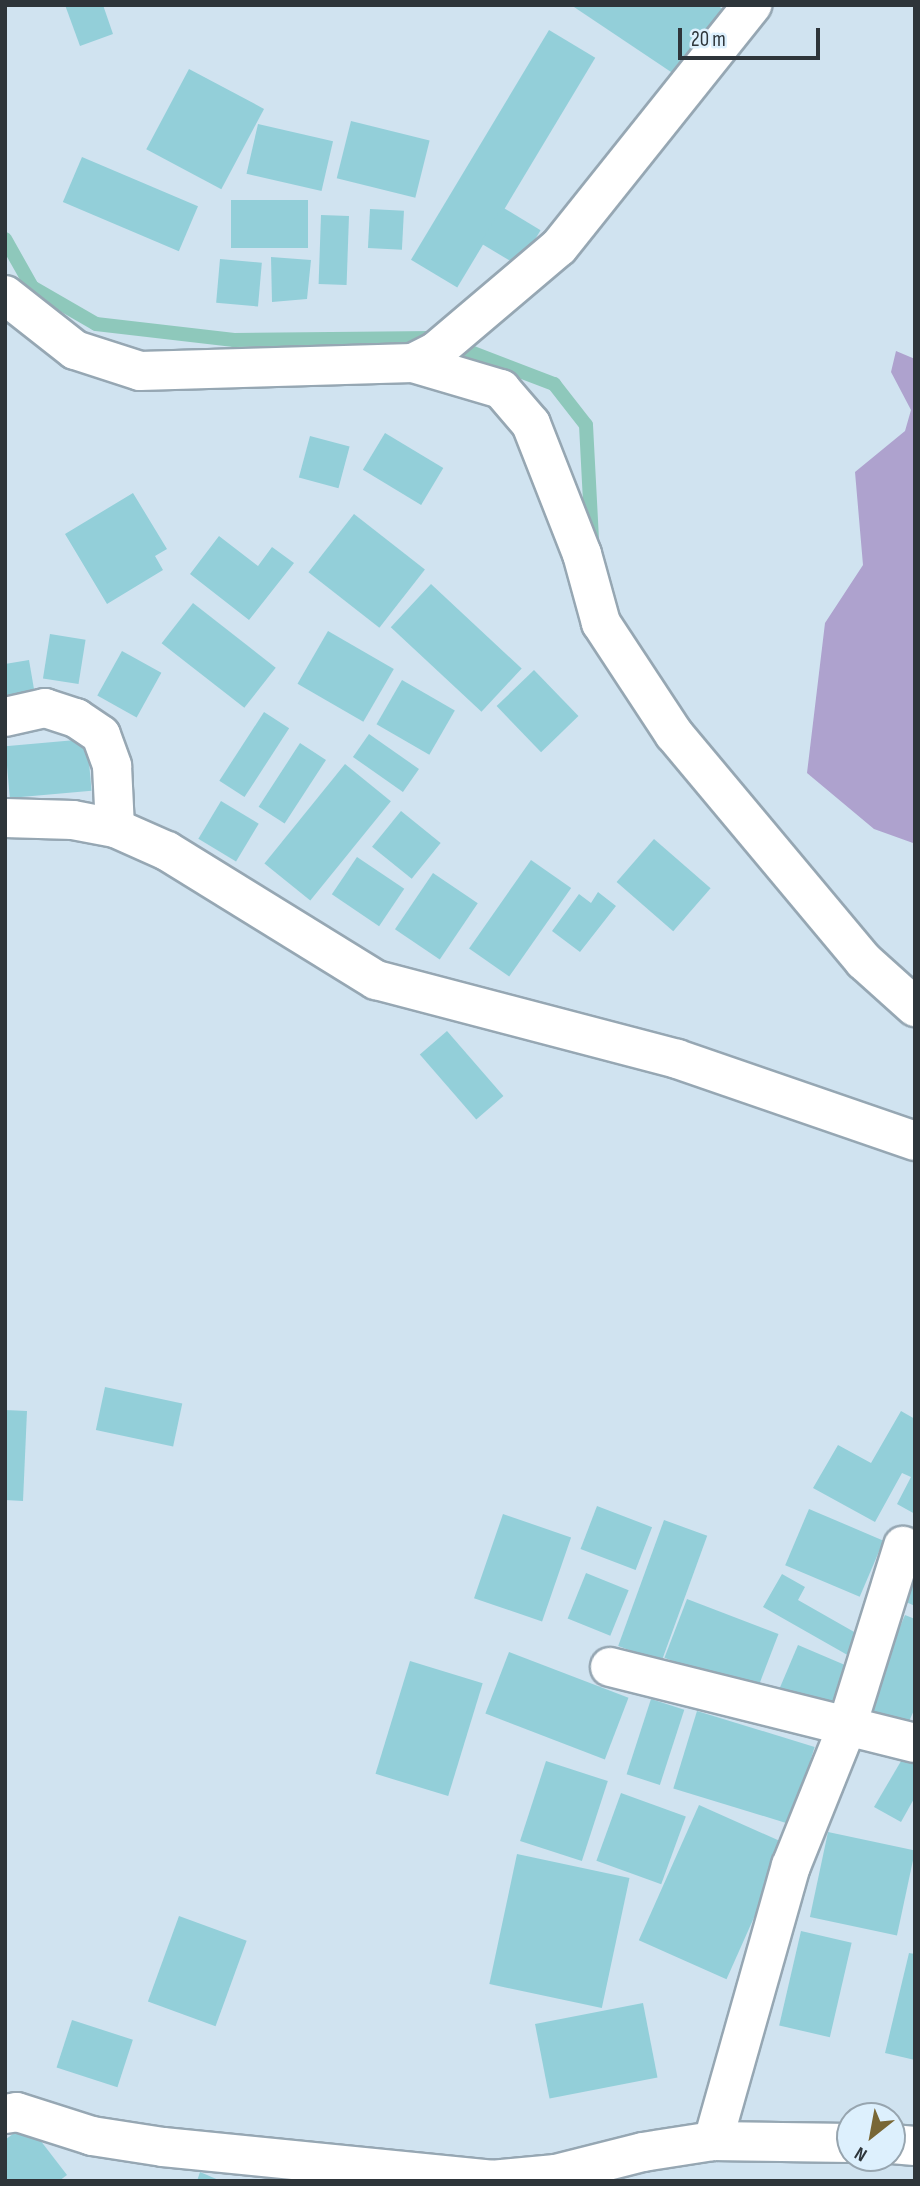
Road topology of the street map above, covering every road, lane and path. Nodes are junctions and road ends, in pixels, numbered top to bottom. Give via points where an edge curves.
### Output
1 (750, 8) edge
2 (5, 295) edge
3 (424, 358) junction
4 (5, 717) edge
5 (5, 818) edge
6 (115, 828) junction
7 (915, 1007) edge
8 (915, 1141) edge
9 (903, 1546) dead end
10 (610, 1667) dead end
11 (846, 1729) junction
12 (915, 1743) edge
13 (5, 2114) edge
14 (713, 2141) junction
15 (836, 2143) edge

1 - 3 street via 559,247
2 - 3 street via 75,350 140,371
3 - 7 street via 501,389 531,424 582,554 601,623 674,734 864,961
4 - 6 street via 45,708 76,718 101,735 112,766
5 - 6 street via 73,820
6 - 8 street via 167,851 376,980 677,1059
9 - 11 street
10 - 11 street
11 - 12 street
11 - 14 street via 791,1866
13 - 14 street via 17,2112 92,2136 163,2147 491,2180 556,2174
14 - 15 street

